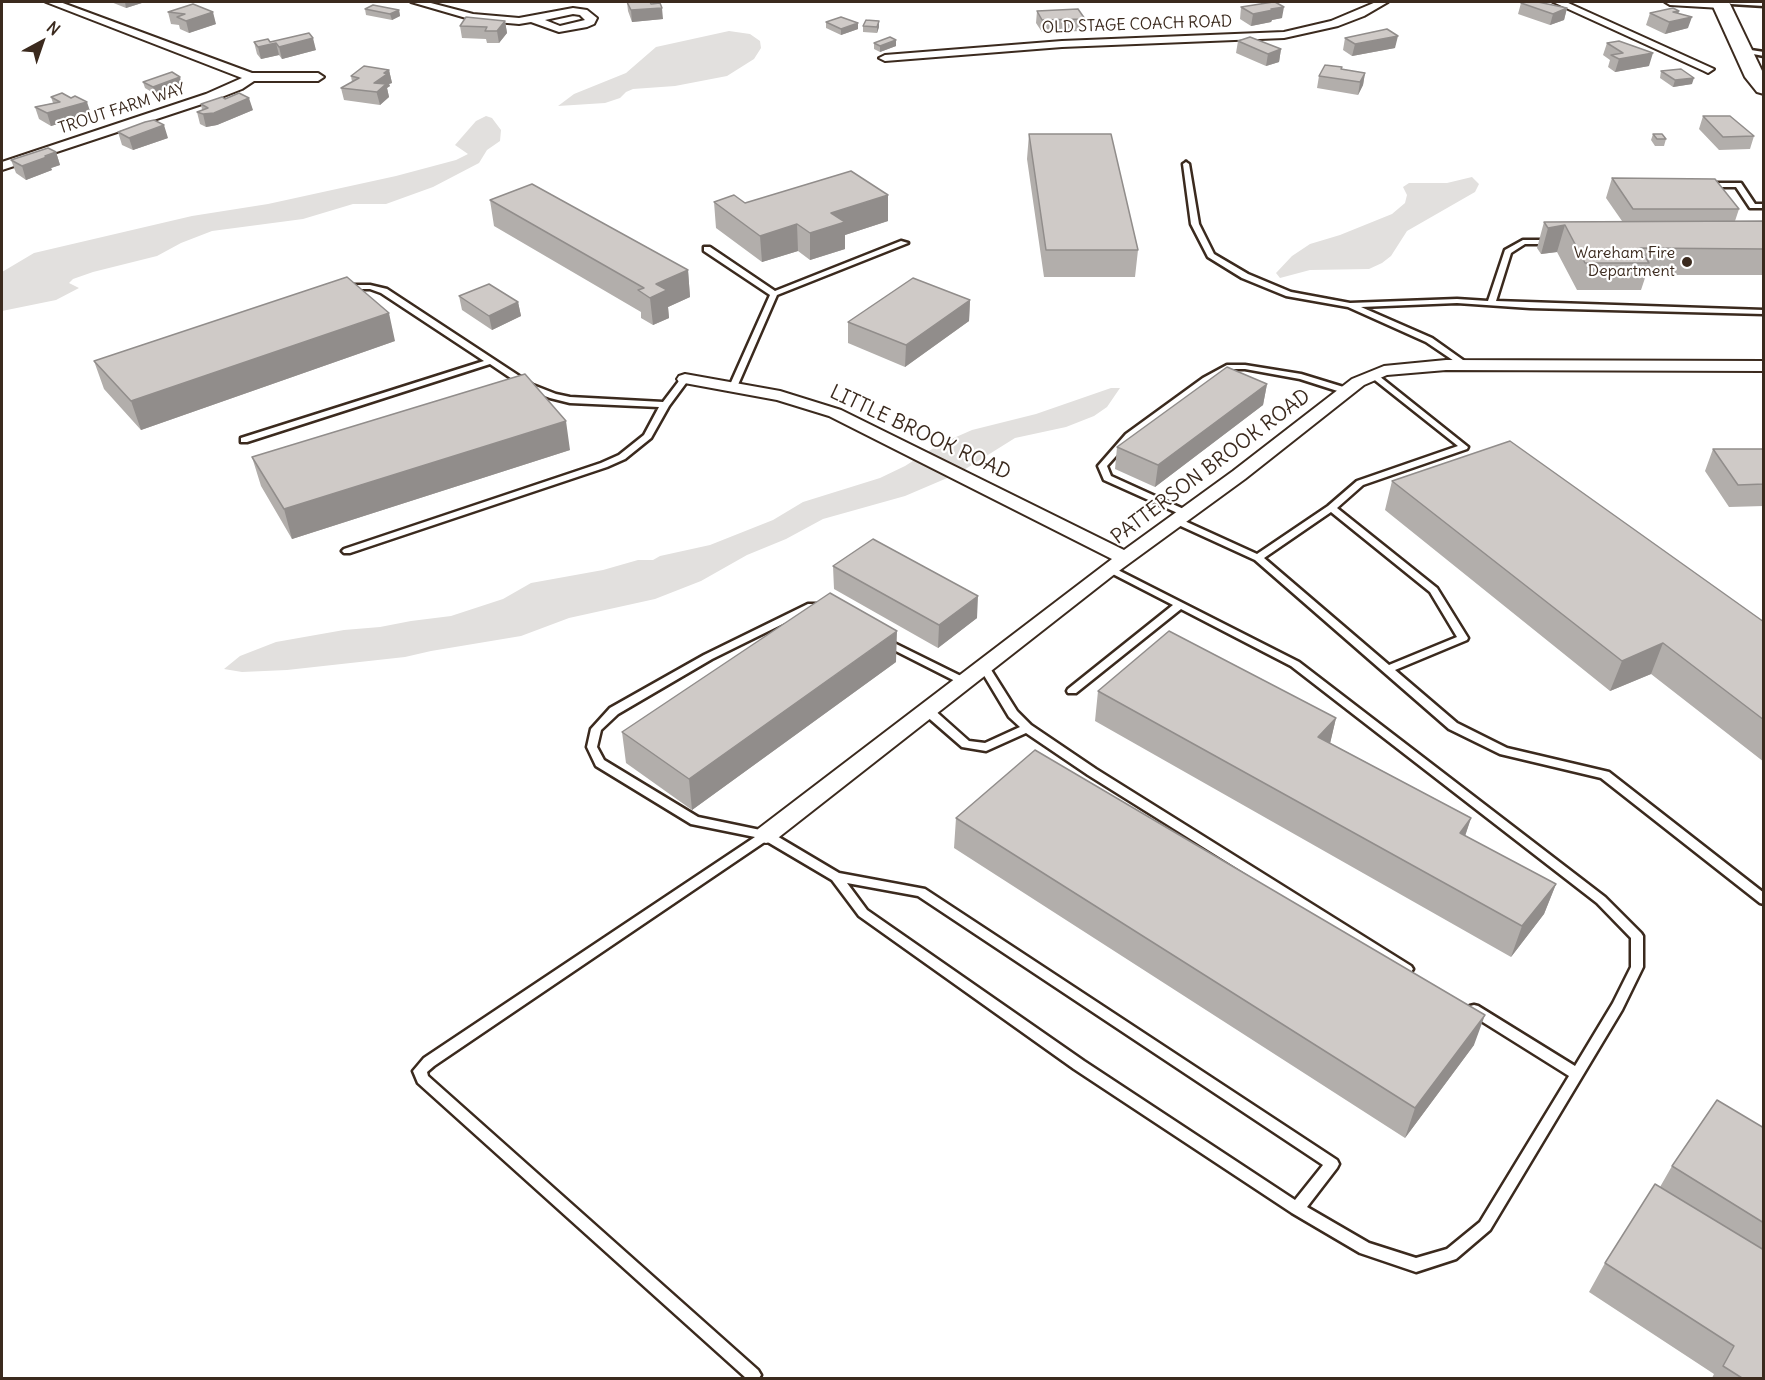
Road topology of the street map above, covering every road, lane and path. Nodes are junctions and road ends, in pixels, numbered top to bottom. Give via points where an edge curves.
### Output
1 (51, 2) edge
2 (416, 2) edge
3 (1383, 2) edge
4 (1558, 2) edge
5 (1670, 2) edge
6 (1724, 3) edge
7 (1764, 4) edge
8 (533, 19) dead end
9 (1744, 51) junction
10 (1764, 54) edge
11 (885, 58) dead end
12 (1708, 69) dead end
13 (250, 77) junction
14 (318, 77) dead end
15 (1764, 88) edge
16 (1186, 164) dead end
17 (2, 166) edge
18 (1690, 184) edge
19 (1764, 206) edge
20 (1559, 242) edge
21 (904, 243) dead end
22 (707, 249) dead end
23 (339, 289) edge
24 (774, 294) junction
25 (1491, 303) junction
26 (1350, 305) junction
27 (1764, 312) edge
28 (492, 362) junction
29 (1466, 365) junction
30 (1764, 366) edge
31 (1374, 375) junction
32 (685, 379) joint
33 (733, 387) junction
34 (1347, 391) junction
35 (665, 405) junction
36 (244, 440) dead end
37 (1331, 508) junction
38 (1180, 516) junction
39 (347, 551) dead end
40 (1125, 558) junction
41 (1258, 558) junction
42 (1110, 569) junction
43 (1180, 605) junction
44 (828, 608) edge
45 (878, 638) edge
46 (984, 667) junction
47 (1388, 669) junction
48 (965, 682) junction
49 (1072, 691) dead end
50 (928, 711) junction
51 (1027, 728) junction
52 (766, 835) junction
53 (836, 877) junction
54 (1764, 900) edge
55 (1414, 973) edge
56 (1465, 1005) edge
57 (1577, 1074) junction
58 (1297, 1209) junction
59 (753, 1375) dead end

1 - 13 street
2 - 8 street via 473,17
3 - 11 street, OLD STAGE COACH ROAD via 1334,24 1284,36 1052,45
4 - 12 street
5 - 6 street
6 - 7 lane
6 - 9 main road
9 - 10 lane
9 - 15 main road
13 - 14 street
13 - 17 street, TROUT FARM WAY via 210,97
16 - 26 lane via 1195,224 1211,255 1245,276 1289,294
18 - 19 lane via 1738,185 1753,206
20 - 25 lane via 1523,242 1508,252
21 - 24 lane
22 - 24 lane
23 - 28 lane via 370,287 384,291
24 - 33 lane
25 - 26 lane
25 - 27 lane
26 - 29 lane via 1429,340
28 - 35 lane via 530,387 553,396
28 - 36 lane
29 - 30 street, PATTERSON BROOK ROAD
29 - 31 street, PATTERSON BROOK ROAD via 1407,367
31 - 34 street, PATTERSON BROOK ROAD
31 - 37 lane via 1464,447 1360,483
32 - 33 street, LITTLE BROOK ROAD
32 - 35 lane
33 - 40 street, LITTLE BROOK ROAD via 780,396 875,430
34 - 38 street, PATTERSON BROOK ROAD
34 - 38 lane via 1301,377 1230,367 1129,436 1102,466 1107,478
35 - 39 lane via 648,436 635,449 604,465
37 - 41 lane
37 - 47 lane via 1434,590 1463,638
38 - 40 street, PATTERSON BROOK ROAD
38 - 41 lane
40 - 42 street, PATTERSON BROOK ROAD
41 - 47 lane
42 - 43 lane
42 - 46 street, PATTERSON BROOK ROAD
43 - 49 lane
43 - 57 lane via 1295,664 1601,900 1637,936 1637,967
44 - 52 lane via 812,606 708,657 614,711 596,729 592,747 600,763 624,778 695,821
45 - 48 lane
46 - 48 street, PATTERSON BROOK ROAD
46 - 51 lane via 1013,714
47 - 54 lane via 1453,726 1504,751 1605,775
48 - 50 street, PATTERSON BROOK ROAD
50 - 51 lane via 966,744 986,747
50 - 52 street, PATTERSON BROOK ROAD
51 - 55 lane
52 - 53 lane
52 - 59 lane via 420,1071 423,1079
53 - 58 lane via 863,913 1079,1065
53 - 58 lane via 921,892 1332,1164
56 - 57 lane
57 - 58 lane via 1485,1226 1451,1254 1416,1265 1365,1248

